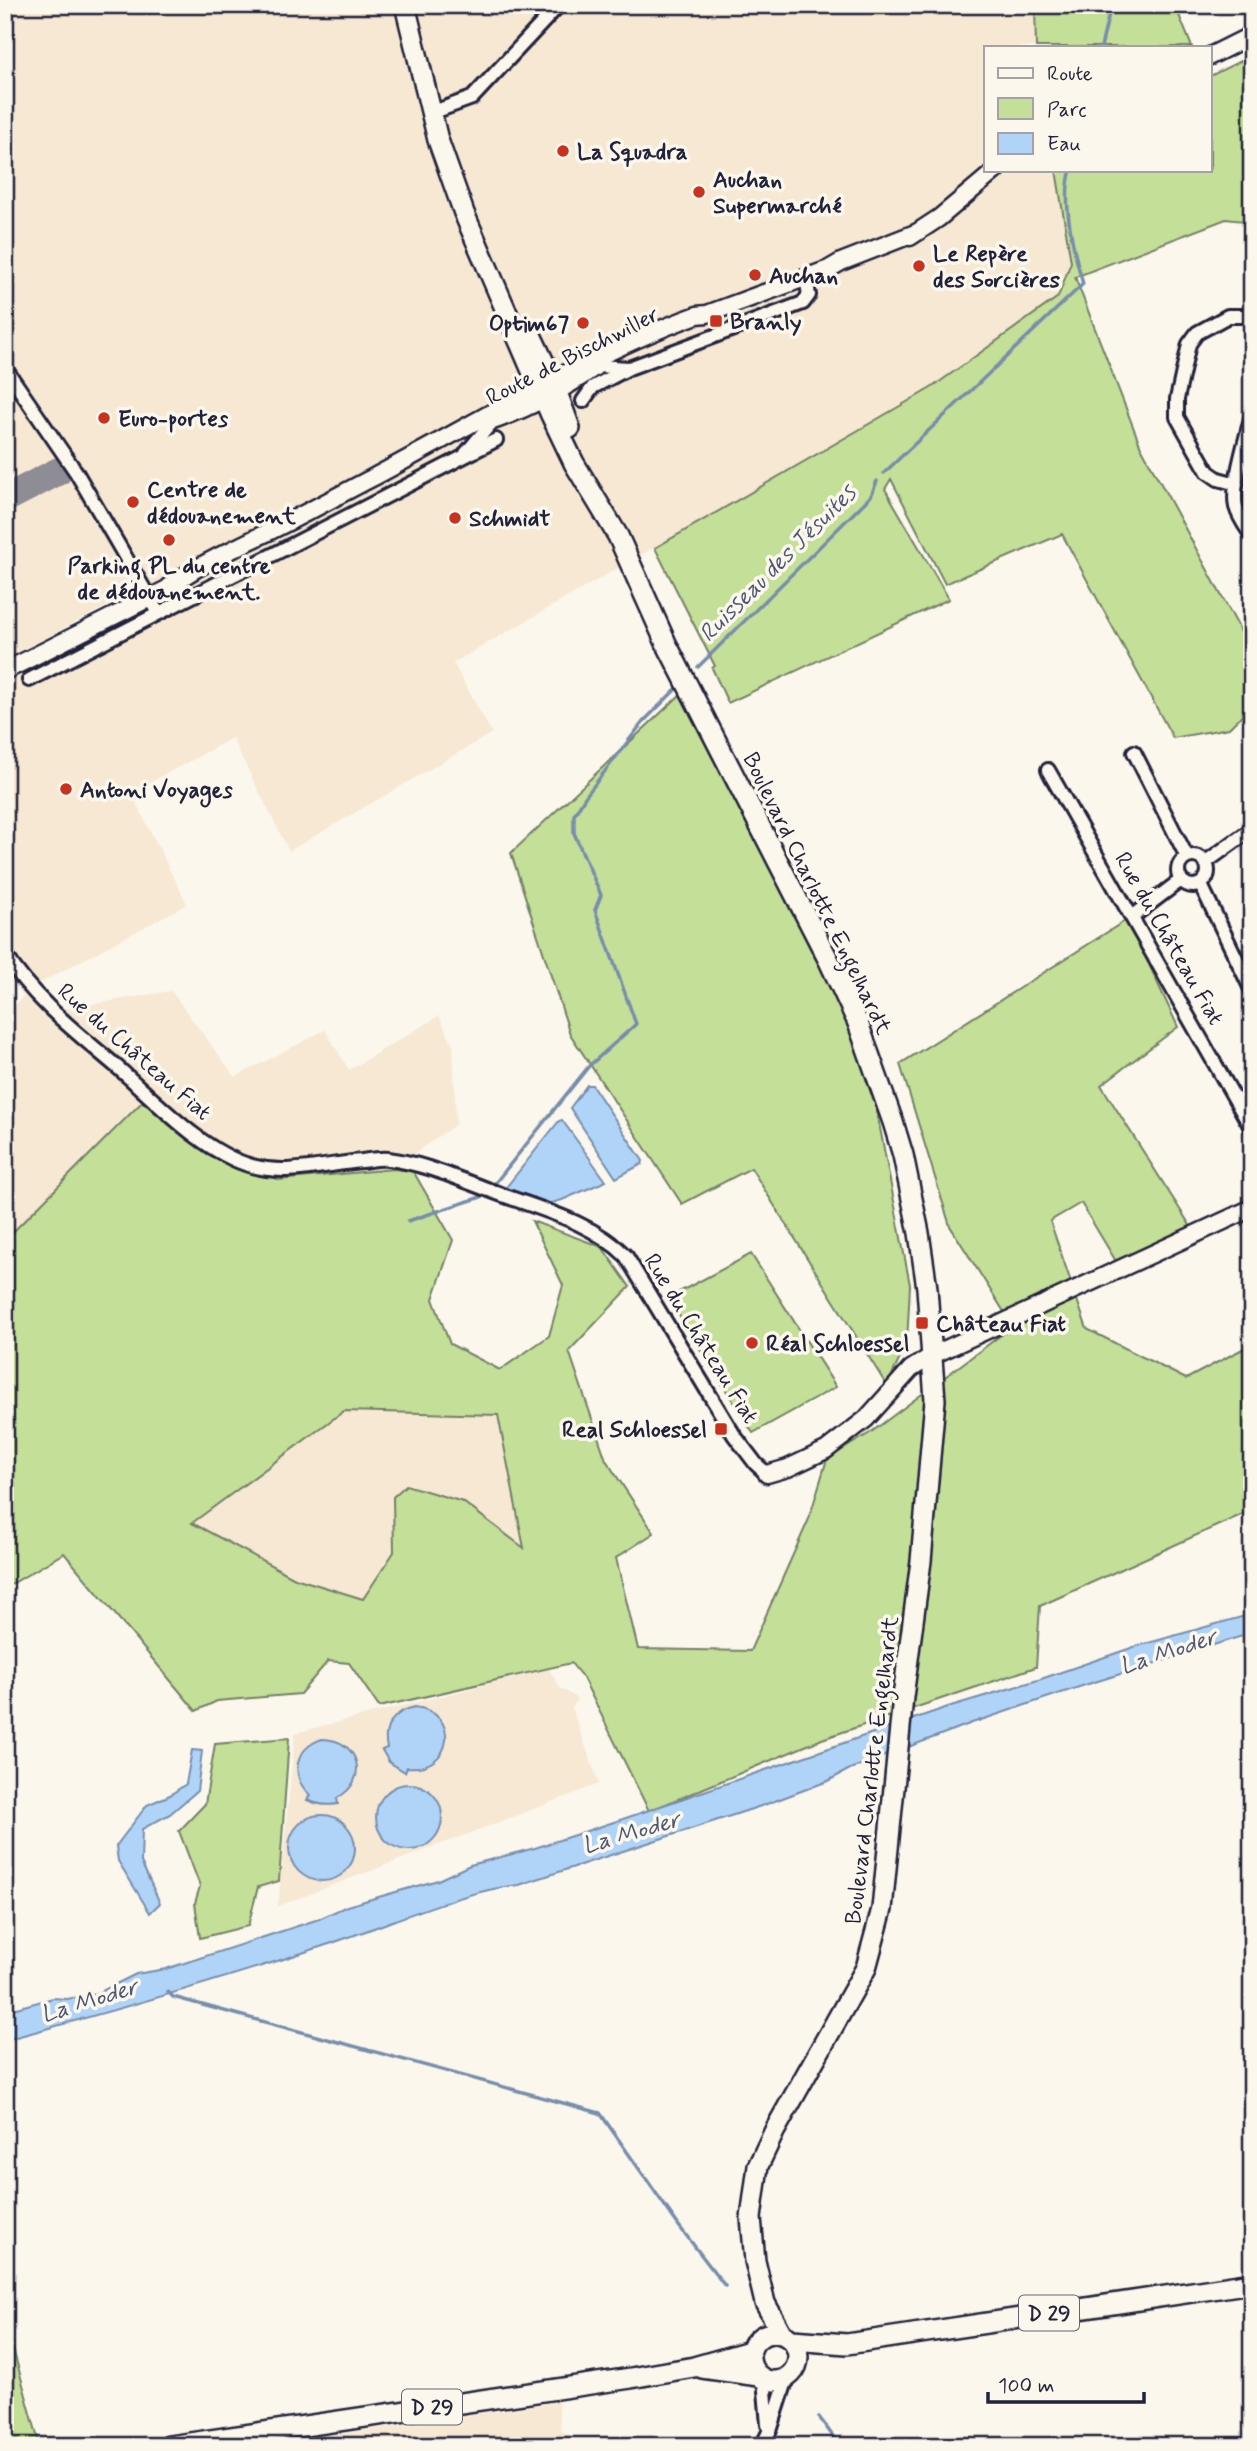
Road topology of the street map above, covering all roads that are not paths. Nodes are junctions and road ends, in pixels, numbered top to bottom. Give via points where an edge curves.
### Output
1 (405, 5) edge
2 (559, 5) edge
3 (1252, 37) edge
4 (1216, 54) edge
5 (431, 113) junction
6 (994, 172) edge
7 (806, 278) junction
8 (707, 314) junction
9 (1252, 316) edge
10 (596, 366) junction
11 (5, 368) edge
12 (629, 368) junction
13 (548, 388) junction
14 (583, 401) dead end
15 (1252, 414) edge
16 (494, 421) junction
17 (456, 433) junction
18 (496, 440) dead end
19 (464, 456) junction
20 (1237, 484) junction
21 (1252, 536) edge
22 (149, 598) junction
23 (158, 613) junction
24 (5, 671) edge
25 (29, 680) dead end
26 (1134, 752) dead end
27 (1048, 770) dead end
28 (1252, 829) edge
29 (1188, 857) junction
30 (1206, 862) junction
31 (1181, 880) junction
32 (1200, 885) junction
33 (1132, 917) junction
34 (5, 954) edge
35 (1252, 990) edge
36 (1252, 1129) edge
37 (1252, 1208) edge
38 (933, 1355) junction
39 (767, 1474) joint
40 (758, 2279) junction
41 (1252, 2283) edge
42 (786, 2336) junction
43 (847, 2344) junction
44 (754, 2345) junction
45 (694, 2367) junction
46 (792, 2373) junction
47 (761, 2378) junction
48 (765, 2441) edge
49 (169, 2446) edge

1 - 5 main road, Boulevard Charlotte Engelhardt
2 - 5 street via 472,98
3 - 4 street
5 - 13 main road, Boulevard Charlotte Engelhardt via 480,251
6 - 7 street, Route de Bischwiller via 918,232 855,263
7 - 8 street, Route de Bischwiller
7 - 12 street, Route de Bischwiller via 809,295 803,303
8 - 10 street, Route de Bischwiller
8 - 13 street, Route de Bischwiller via 629,341
9 - 20 street via 1228,316 1197,333 1189,344 1177,399 1177,417 1208,472
10 - 12 street
10 - 13 street, Route de Bischwiller
11 - 22 street via 76,472
12 - 14 street, Route de Bischwiller via 593,387
13 - 16 street, Route de Bischwiller
13 - 17 street, Route de Bischwiller
13 - 38 main road, Boulevard Charlotte Engelhardt via 666,643 863,1035 903,1155 919,1233
15 - 20 street
16 - 17 street, Route de Bischwiller
16 - 19 street
17 - 22 street, Route de Bischwiller via 199,566
18 - 19 street
19 - 23 street
20 - 21 street via 1235,504
22 - 23 street
22 - 24 street, Route de Bischwiller
23 - 25 street
26 - 29 street
27 - 33 street, Rue du Château Fiat
28 - 30 street
29 - 30 street via 1198,856
29 - 31 street via 1178,867
30 - 32 street via 1208,877
31 - 32 street via 1188,886
31 - 33 street
32 - 35 street
33 - 36 street, Rue du Château Fiat
34 - 39 street, Rue du Château Fiat via 38,998 79,1035 169,1115 233,1158 274,1170 387,1158 428,1168 602,1236 626,1256 734,1435
37 - 38 street, Rue du Château Fiat
38 - 39 street, Rue du Château Fiat via 911,1369 866,1419 826,1450
38 - 40 main road, Boulevard Charlotte Engelhardt via 939,1435 928,1489 882,1909 872,1952 856,1988 758,2166 751,2218
40 - 42 main road, Boulevard Charlotte Engelhardt via 765,2303
40 - 44 main road, Boulevard Charlotte Engelhardt
41 - 43 main road, D 29
42 - 43 main road, D 29
42 - 44 main road via 765,2334
42 - 46 main road via 798,2353
43 - 46 main road, D 29 via 812,2357
44 - 45 main road, D 29
44 - 47 main road via 751,2365
45 - 47 main road, D 29
45 - 49 main road, D 29
46 - 47 main road via 772,2381
46 - 48 street
47 - 48 street

